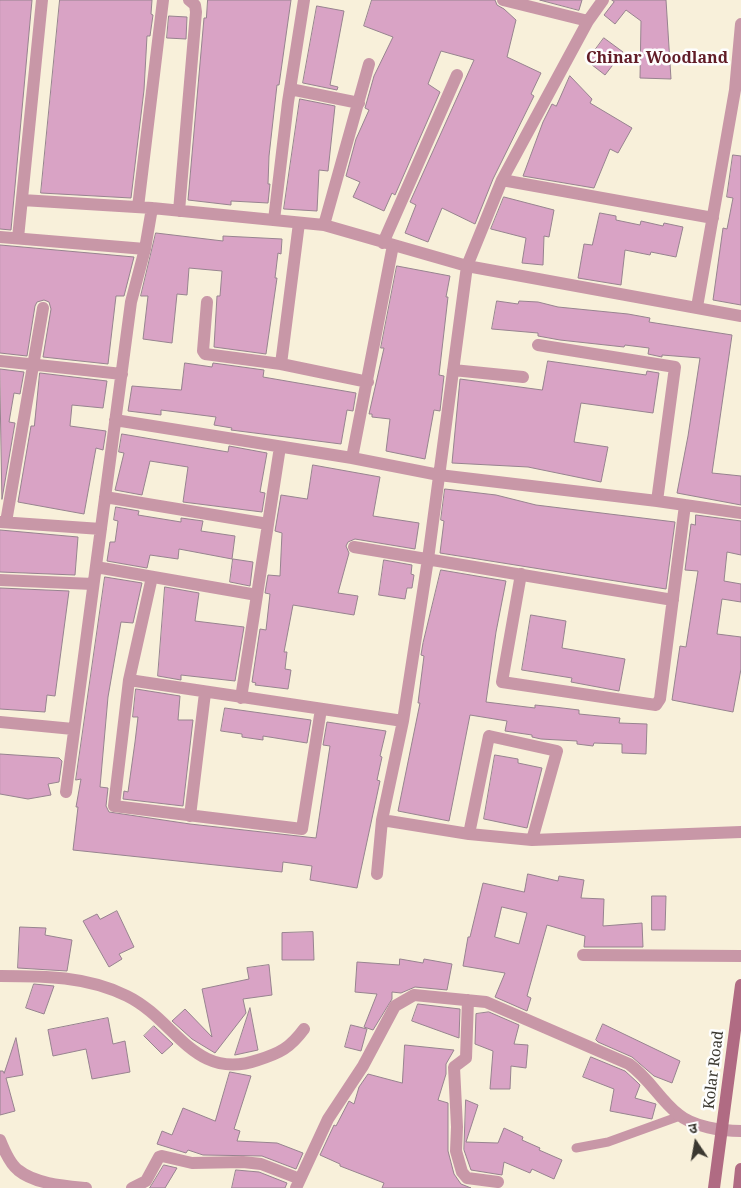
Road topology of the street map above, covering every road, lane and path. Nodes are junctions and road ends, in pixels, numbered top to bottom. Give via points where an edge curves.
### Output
1 (42, 0) edge
2 (163, 0) edge
3 (189, 0) edge
4 (304, 0) edge
5 (503, 0) edge
6 (603, 0) edge
7 (588, 21) junction
8 (741, 24) edge
9 (370, 64) dead end
10 (456, 75) dead end
11 (290, 89) junction
12 (359, 103) junction
13 (502, 180) junction
14 (22, 200) junction
15 (138, 208) junction
16 (152, 208) junction
17 (178, 211) junction
18 (712, 218) junction
19 (274, 220) junction
20 (299, 223) junction
21 (324, 225) junction
22 (0, 237) edge
23 (18, 238) junction
24 (388, 244) junction
25 (145, 249) junction
26 (467, 266) junction
27 (207, 302) dead end
28 (697, 307) junction
29 (42, 308) dead end
30 (741, 316) edge
31 (538, 345) dead end
32 (0, 360) edge
33 (281, 364) junction
34 (32, 366) junction
35 (453, 370) junction
36 (122, 374) junction
37 (523, 377) dead end
38 (368, 382) junction
39 (115, 420) junction
40 (280, 447) junction
41 (352, 458) junction
42 (439, 475) junction
43 (105, 497) junction
44 (657, 501) junction
45 (685, 505) junction
46 (741, 513) edge
47 (3, 522) edge
48 (268, 524) junction
49 (101, 530) junction
50 (354, 547) dead end
51 (428, 559) junction
52 (96, 567) junction
53 (521, 574) junction
54 (152, 576) junction
55 (0, 580) edge
56 (93, 584) junction
57 (257, 595) junction
58 (673, 600) junction
59 (129, 680) junction
60 (205, 693) junction
61 (241, 698) junction
62 (321, 709) junction
63 (403, 721) junction
64 (0, 722) edge
65 (73, 729) junction
66 (66, 792) dead end
67 (190, 816) junction
68 (382, 820) junction
69 (741, 832) edge
70 (469, 834) junction
71 (532, 840) junction
72 (377, 874) dead end
73 (582, 955) dead end
74 (741, 956) edge
75 (0, 976) edge
76 (741, 985) edge
77 (468, 1000) junction
78 (304, 1029) dead end
79 (680, 1116) junction
80 (723, 1131) junction
81 (741, 1131) edge
82 (0, 1140) edge
83 (576, 1148) dead end
84 (741, 1169) edge
85 (498, 1182) dead end
86 (298, 1183) edge
87 (86, 1188) edge
88 (132, 1188) edge
89 (714, 1188) edge
90 (739, 1188) edge

1 - 14 street
2 - 15 street
3 - 17 street via 195,5 196,12
4 - 11 street
5 - 7 street
6 - 7 street
7 - 13 street
8 - 18 street via 735,90
9 - 12 street
10 - 24 street
11 - 12 street
11 - 19 street
12 - 21 street
13 - 18 street
13 - 26 street
14 - 15 street
14 - 23 street
15 - 16 street
16 - 17 street
16 - 25 street
17 - 19 street
18 - 28 street
19 - 20 street
20 - 21 street
20 - 33 street
21 - 24 street
22 - 23 street
23 - 25 street
24 - 26 street
24 - 38 street
25 - 36 street via 131,302
26 - 28 street
26 - 35 street
27 - 33 street via 204,353
28 - 30 street
29 - 34 street
31 - 44 street via 675,367
32 - 34 street
33 - 38 street
34 - 36 street
34 - 47 street
35 - 37 street
35 - 42 street
36 - 39 street
38 - 41 street
39 - 40 street
39 - 43 street
40 - 41 street
40 - 48 street
41 - 42 street
42 - 44 street
42 - 51 street
43 - 48 street
43 - 49 street
44 - 45 street
45 - 46 street
45 - 58 street
47 - 49 street
48 - 57 street
49 - 52 street
50 - 51 street
51 - 53 street
51 - 63 street
52 - 54 street
52 - 56 street
53 - 58 street
53 - 58 street via 502,682 656,705 660,699
54 - 57 street
54 - 59 street
55 - 56 street
56 - 65 street
57 - 61 street
59 - 60 street
59 - 67 street via 114,806
60 - 61 street
60 - 67 street
61 - 62 street
62 - 63 street
62 - 67 street via 302,829
63 - 68 street
64 - 65 street
65 - 66 street
68 - 70 street
68 - 72 street
69 - 71 street
70 - 71 street
70 - 71 street via 489,736 557,751
73 - 74 street
75 - 78 street via 68,978 125,995 148,1008 193,1051 218,1065 242,1066 272,1056 293,1044
76 - 80 main road, Kolar Road
77 - 79 street via 486,1002 613,1056 644,1075
77 - 85 street via 466,1058 454,1067 458,1161 467,1178
77 - 86 street via 414,995 395,1006 363,1066 328,1119
79 - 80 street
79 - 83 lane via 608,1142
80 - 81 street
80 - 89 main road, Kolar Road
82 - 87 street via 17,1170 31,1177
84 - 90 main road
86 - 88 street via 261,1164 192,1163 162,1156 146,1181

